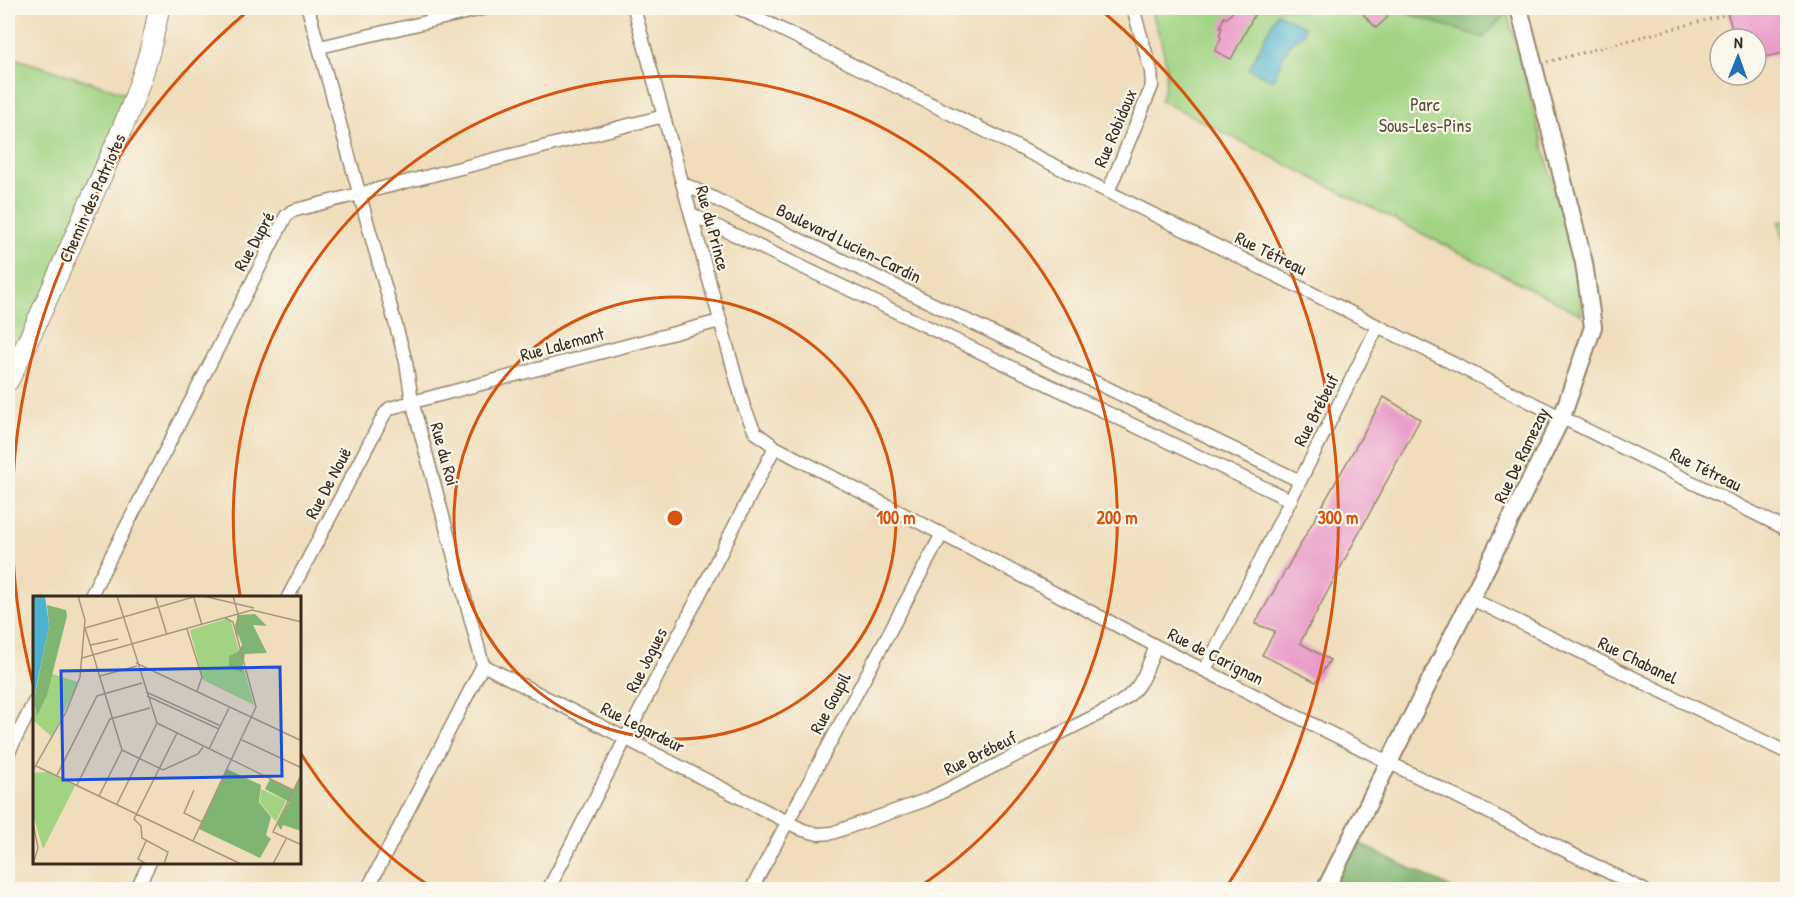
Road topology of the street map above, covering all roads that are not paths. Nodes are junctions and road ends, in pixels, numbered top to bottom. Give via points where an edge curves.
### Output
1 (159, 8) edge
2 (308, 8) edge
3 (486, 8) edge
4 (634, 8) edge
5 (738, 8) edge
6 (1133, 8) edge
7 (1519, 8) edge
8 (320, 47) junction
9 (664, 116) junction
10 (682, 183) junction
11 (360, 192) junction
12 (1108, 192) junction
13 (691, 214) junction
14 (870, 274) junction
15 (860, 295) junction
16 (720, 321) junction
17 (1378, 326) junction
18 (999, 336) junction
19 (989, 356) junction
20 (8, 381) edge
21 (412, 401) junction
22 (1144, 405) junction
23 (1562, 417) junction
24 (1134, 426) junction
25 (775, 447) junction
26 (1300, 481) junction
27 (1290, 500) junction
28 (1788, 530) edge
29 (942, 534) junction
30 (91, 596) edge
31 (289, 596) edge
32 (1472, 598) junction
33 (1156, 646) junction
34 (483, 665) junction
35 (1205, 670) junction
36 (33, 704) edge
37 (627, 739) junction
38 (1788, 753) edge
39 (8, 754) edge
40 (1388, 762) junction
41 (786, 822) junction
42 (149, 864) edge
43 (136, 890) edge
44 (367, 890) edge
45 (548, 890) edge
46 (751, 890) edge
47 (1325, 890) edge
48 (1644, 890) edge

1 - 20 main road, Chemin des Patriotes via 149,57 129,113
2 - 8 street, Rue du Roi
3 - 8 street
4 - 9 street, Rue du Prince
5 - 12 street, Rue Tétreau
6 - 12 street, Rue Robidoux via 1152,86
7 - 23 street, Rue De Ramezay via 1584,263 1593,327
8 - 11 street, Rue du Roi
9 - 10 street, Rue du Prince
9 - 11 street, Rue Dupré
10 - 13 street, Rue du Prince
10 - 14 street, Boulevard Lucien-Cardin
11 - 21 street, Rue du Roi via 406,362
11 - 30 street, Rue Dupré via 286,216
12 - 17 street, Rue Tétreau
13 - 15 street
13 - 16 street, Rue du Prince
14 - 15 street
14 - 18 street, Boulevard Lucien-Cardin
15 - 19 street
16 - 21 street, Rue Lalemant
16 - 25 street, Rue du Prince via 744,407 755,432
17 - 23 street, Rue Tétreau
17 - 26 street, Rue Brébeuf
18 - 19 street
18 - 22 street, Boulevard Lucien-Cardin
19 - 24 street
21 - 31 street, Rue De Nouë via 390,408 384,415
21 - 34 street, Rue du Roi
22 - 24 street
22 - 26 street, Boulevard Lucien-Cardin
23 - 28 street, Rue Tétreau
23 - 32 street, Rue De Ramezay
24 - 27 street
25 - 29 street, Rue de Carignan
25 - 37 street, Rue Jogues
26 - 27 street, Rue Brébeuf
27 - 35 street, Rue Brébeuf
29 - 33 street, Rue de Carignan
29 - 41 street, Rue Goupil
32 - 38 street, Rue Chabanel
32 - 40 street, Rue De Ramezay
33 - 35 street, Rue de Carignan
33 - 41 street, Rue Brébeuf via 1142,683 1128,698 926,800 832,833 818,834
34 - 37 street, Rue Legardeur
34 - 44 street
35 - 40 street, Rue de Carignan
36 - 39 street
37 - 41 street, Rue Legardeur
37 - 45 street, Rue Jogues
40 - 47 street, Rue De Ramezay
40 - 48 street, Rue de Carignan
41 - 46 street, Rue Goupil
42 - 43 street

